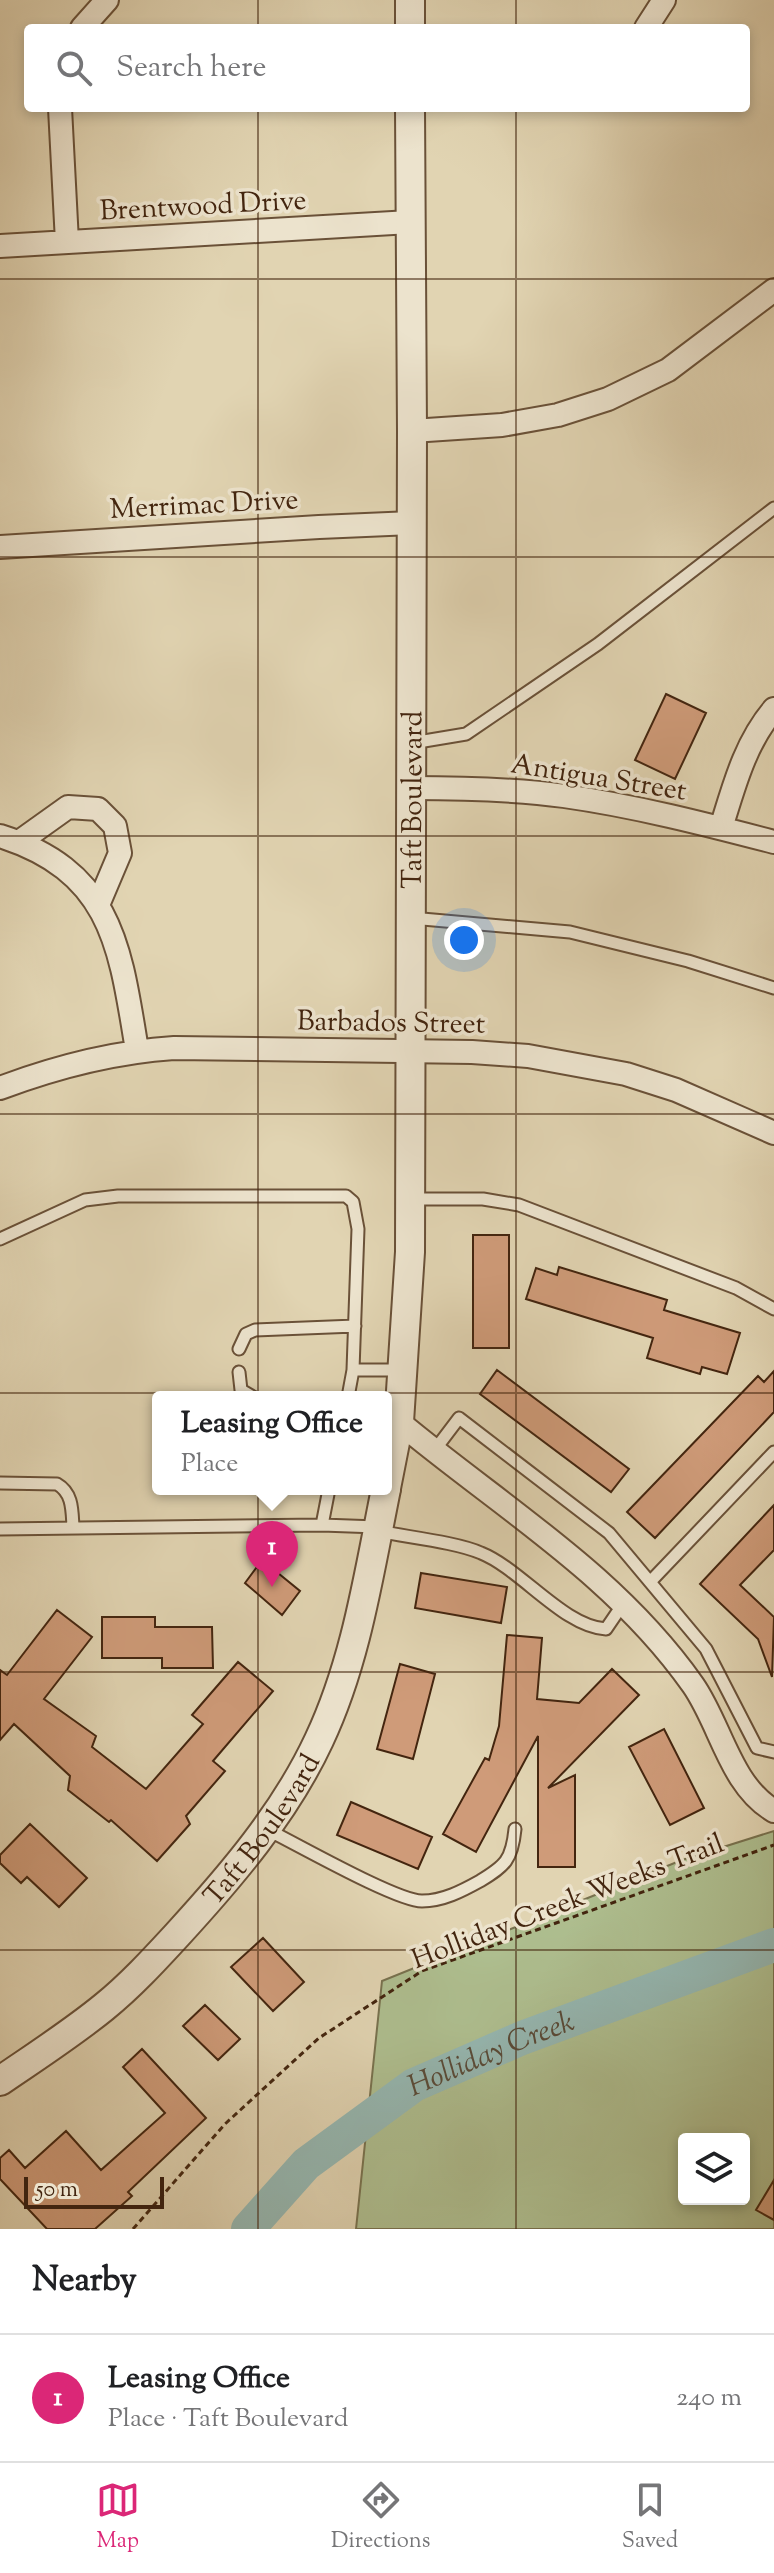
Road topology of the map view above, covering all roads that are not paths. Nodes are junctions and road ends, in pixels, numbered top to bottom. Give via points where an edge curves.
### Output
1 (107, 0) edge
2 (410, 0) edge
3 (664, 0) edge
4 (84, 24) edge
5 (410, 24) edge
6 (649, 24) edge
7 (60, 112) edge
8 (410, 112) edge
9 (410, 222) junction
10 (67, 242) junction
11 (0, 246) edge
12 (774, 290) edge
13 (412, 431) junction
14 (774, 508) edge
15 (412, 523) junction
16 (0, 547) edge
17 (774, 709) edge
18 (411, 743) junction
19 (411, 788) junction
20 (721, 828) junction
21 (10, 839) edge
22 (774, 842) edge
23 (98, 905) junction
24 (411, 917) junction
25 (774, 988) edge
26 (137, 1050) junction
27 (410, 1051) junction
28 (0, 1088) edge
29 (774, 1133) edge
30 (410, 1199) junction
31 (0, 1239) edge
32 (774, 1309) edge
33 (355, 1326) junction
34 (239, 1349) dead end
35 (353, 1370) junction
36 (404, 1370) junction
37 (239, 1372) dead end
38 (243, 1391) edge
39 (349, 1391) edge
40 (399, 1422) junction
41 (434, 1451) junction
42 (774, 1452) edge
43 (392, 1458) edge
44 (0, 1483) edge
45 (328, 1495) edge
46 (385, 1495) edge
47 (322, 1525) junction
48 (73, 1527) junction
49 (0, 1529) edge
50 (378, 1529) junction
51 (650, 1582) junction
52 (623, 1604) junction
53 (774, 1752) edge
54 (774, 1811) edge
55 (265, 1828) junction
56 (515, 1829) dead end
57 (0, 2081) edge

1 - 4 street
2 - 5 street
3 - 6 street
7 - 10 street
8 - 9 street, Taft Boulevard
9 - 10 street, Brentwood Drive
9 - 13 street, Taft Boulevard
10 - 11 street, Brentwood Drive
12 - 13 street via 668,370 608,399 502,425
13 - 15 street, Taft Boulevard
14 - 18 lane via 598,644 466,734
15 - 16 street, Merrimac Drive
15 - 18 street, Taft Boulevard
17 - 20 street via 749,747
18 - 19 street, Taft Boulevard
19 - 20 street, Antigua Street via 564,796
19 - 24 street, Taft Boulevard
20 - 22 street, Antigua Street
21 - 23 street via 60,863
21 - 23 street via 68,807 98,809 115,826 120,853
23 - 26 street via 124,966
24 - 25 lane via 570,932
24 - 27 street, Taft Boulevard
26 - 27 street, Barbados Street
26 - 28 street, Barbados Street via 46,1071
27 - 29 street, Barbados Street via 528,1056 591,1066 676,1090
27 - 30 street, Taft Boulevard
30 - 32 lane via 483,1199 519,1205 736,1288
30 - 36 street, Taft Boulevard
31 - 33 lane via 85,1200 107,1197 346,1196 353,1202 358,1229
33 - 34 lane via 255,1330 246,1334
33 - 35 lane
35 - 36 lane
35 - 39 lane
36 - 40 street, Taft Boulevard
37 - 38 lane
40 - 41 street
40 - 43 street, Taft Boulevard
41 - 51 lane via 459,1418 609,1533
41 - 52 street via 556,1541
42 - 51 lane
44 - 48 lane via 65,1488
45 - 47 lane
46 - 50 street, Taft Boulevard
47 - 48 lane
47 - 50 lane
48 - 49 lane
50 - 52 lane via 479,1551 590,1629 606,1629
50 - 55 street, Taft Boulevard via 346,1667 320,1739
51 - 53 lane via 706,1649 757,1748
52 - 54 street via 673,1656 700,1695 741,1779
55 - 56 lane via 420,1901 454,1896 502,1868 513,1850
55 - 57 street, Taft Boulevard via 216,1892 126,1987

